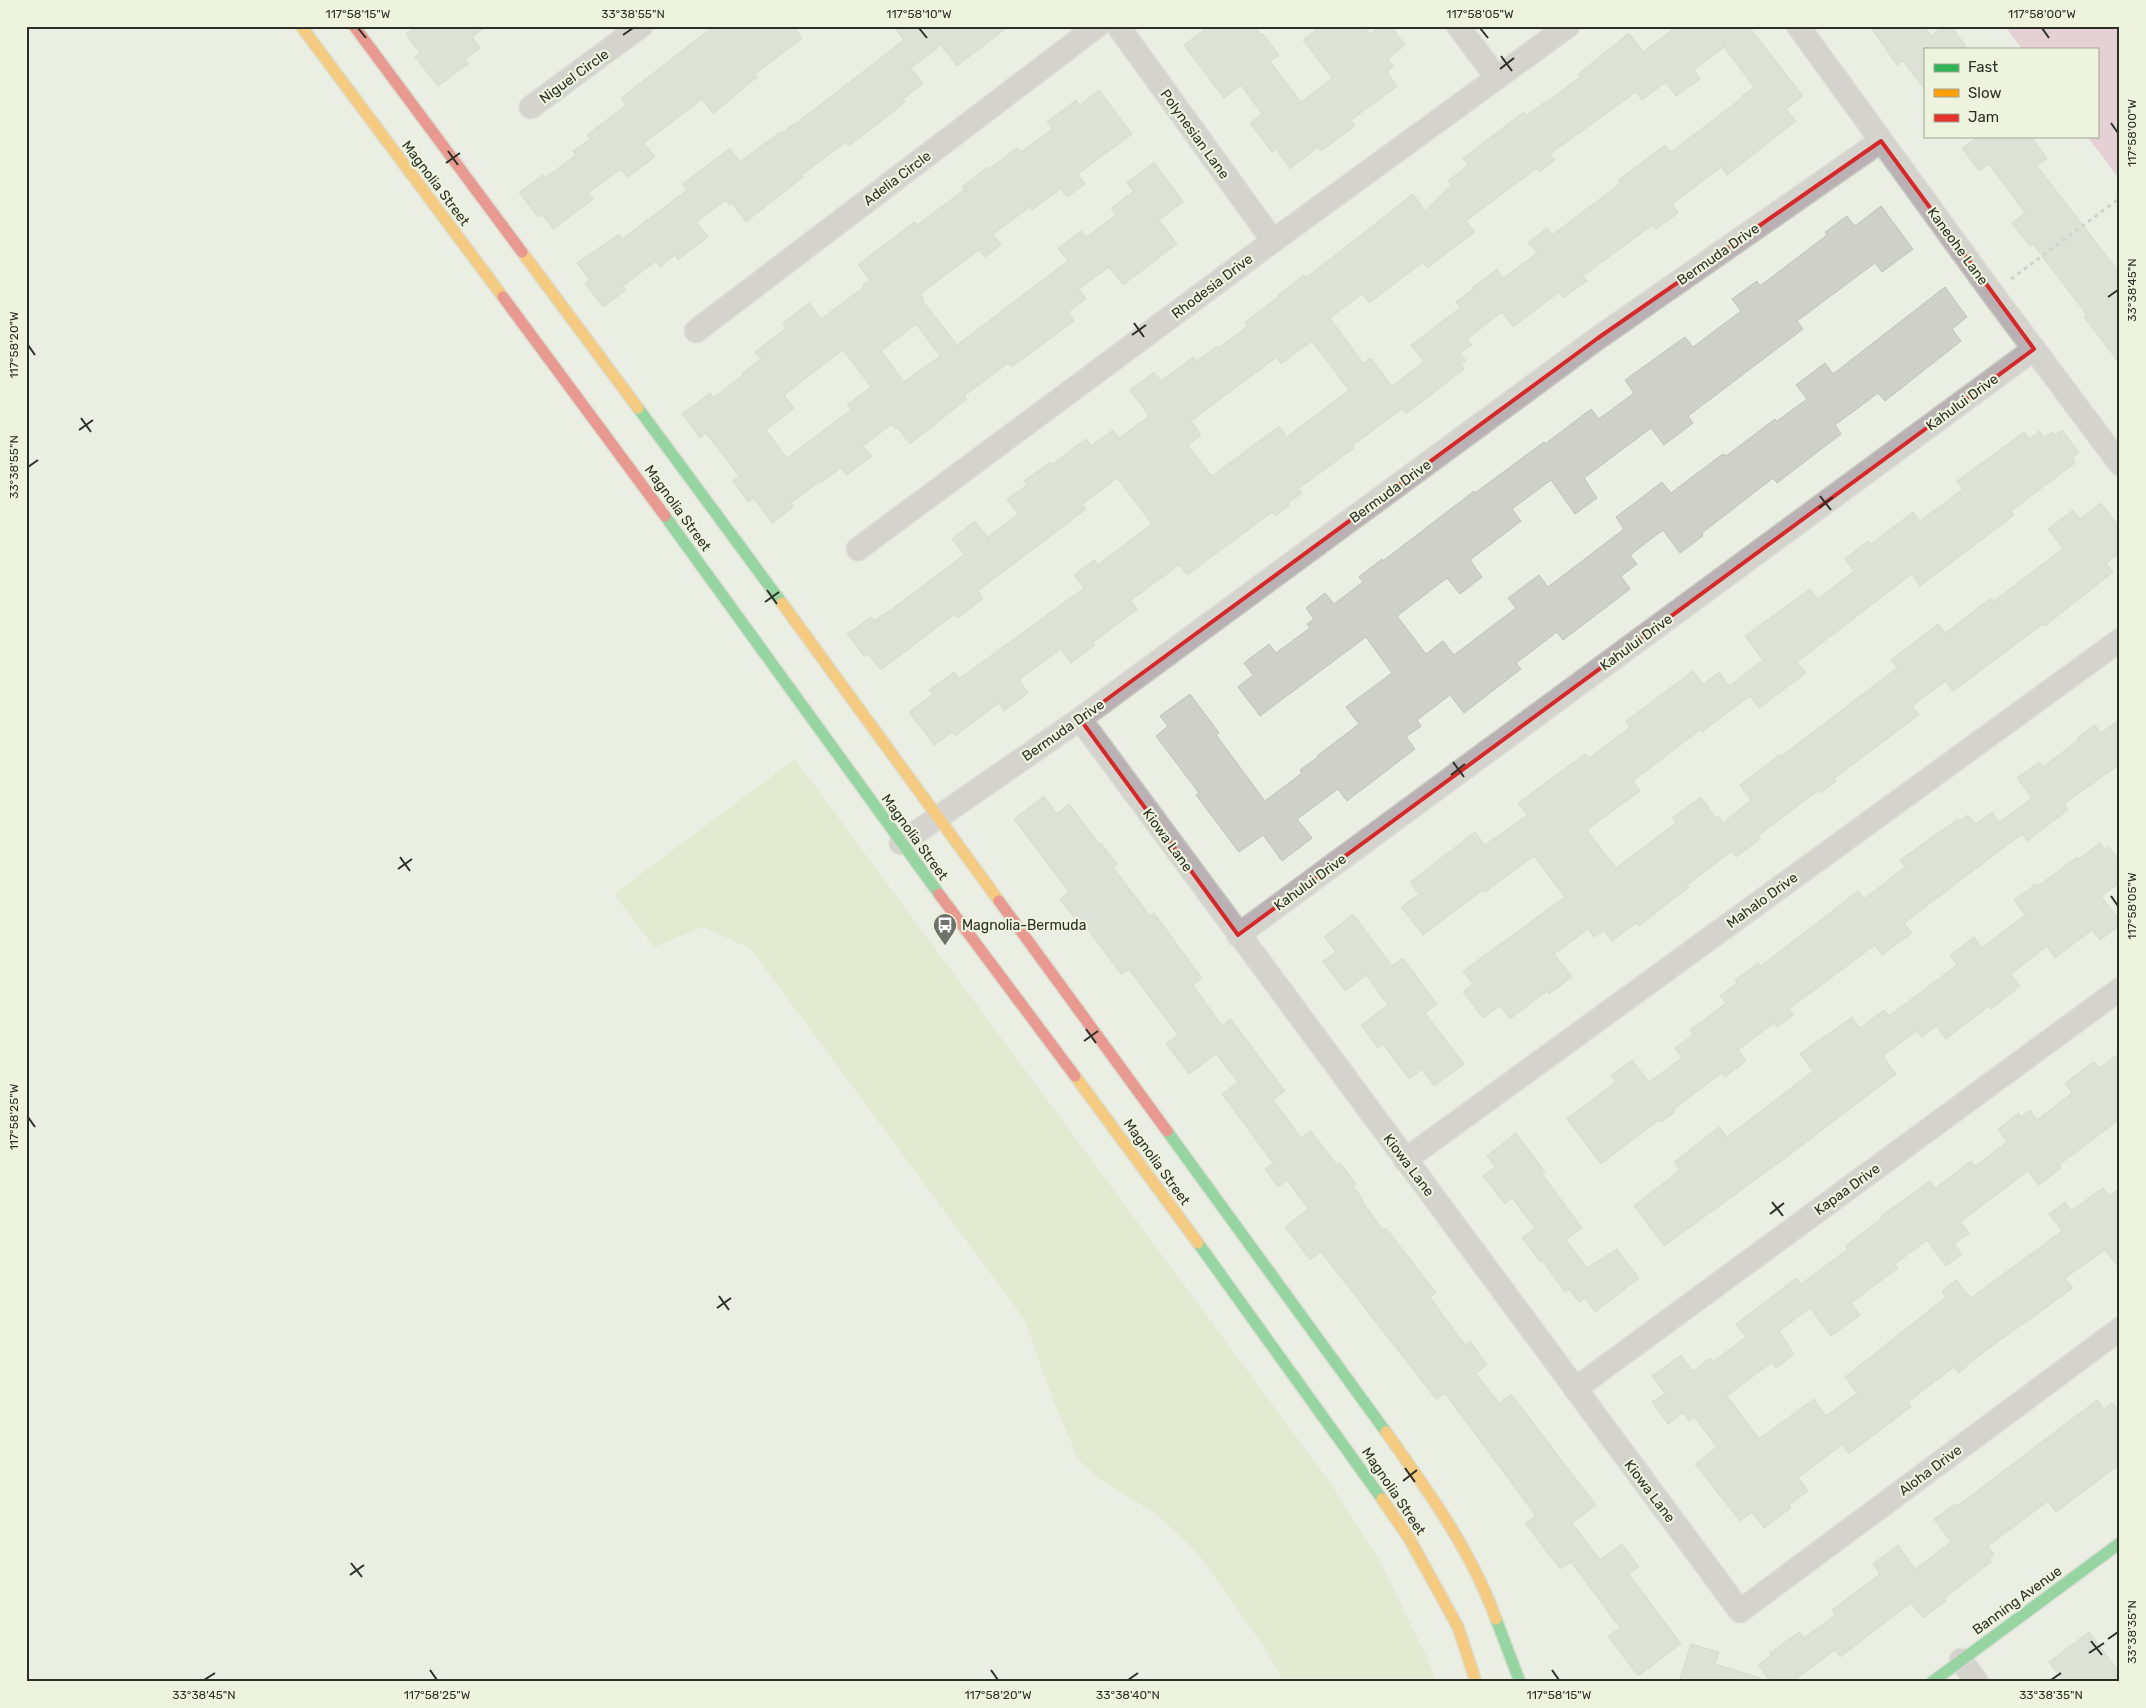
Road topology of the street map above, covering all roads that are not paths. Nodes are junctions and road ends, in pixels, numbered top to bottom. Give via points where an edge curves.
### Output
1 (301, 26) edge
2 (354, 26) edge
3 (641, 26) edge
4 (1097, 26) edge
5 (1118, 26) edge
6 (1458, 26) edge
7 (1568, 26) edge
8 (1798, 26) edge
9 (1497, 78) junction
10 (531, 108) dead end
11 (1881, 141) junction
12 (1272, 241) junction
13 (696, 331) dead end
14 (2034, 349) junction
15 (2120, 464) edge
16 (858, 549) dead end
17 (2120, 640) edge
18 (1080, 719) junction
19 (937, 817) junction
20 (901, 843) junction
21 (1238, 935) junction
22 (2120, 989) edge
23 (1405, 1160) junction
24 (2120, 1329) edge
25 (1575, 1389) junction
26 (2120, 1543) edge
27 (1740, 1611) joint
28 (1961, 1660) junction
29 (1476, 1682) edge
30 (1520, 1682) edge
31 (1932, 1682) edge
32 (1978, 1682) edge

1 - 20 main road, Magnolia Street via 690,549
2 - 19 main road, Magnolia Street
3 - 10 street, Niguel Circle
4 - 13 street, Adelia Circle
5 - 12 street, Polynesian Lane
6 - 9 street
7 - 9 street, Rhodesia Drive
8 - 11 street, Kaneohe Lane
9 - 12 street, Rhodesia Drive
11 - 14 street, Kaneohe Lane
11 - 18 street, Bermuda Drive via 1598,338
12 - 16 street, Rhodesia Drive
14 - 15 street, Kaneohe Lane
14 - 21 street, Kahului Drive
17 - 23 street, Mahalo Drive
18 - 19 street, Bermuda Drive
18 - 21 street, Kiowa Lane
19 - 20 street, Bermuda Drive
19 - 30 main road, Magnolia Street via 1174,1138 1445,1516 1489,1599
20 - 29 main road, Magnolia Street via 1134,1155 1409,1538 1458,1628
21 - 23 street, Kiowa Lane
22 - 25 street, Kapaa Drive
23 - 25 street, Kiowa Lane
24 - 27 street, Aloha Drive
25 - 27 street, Kiowa Lane
26 - 28 main road, Banning Avenue
28 - 31 main road, Banning Avenue
28 - 32 street

